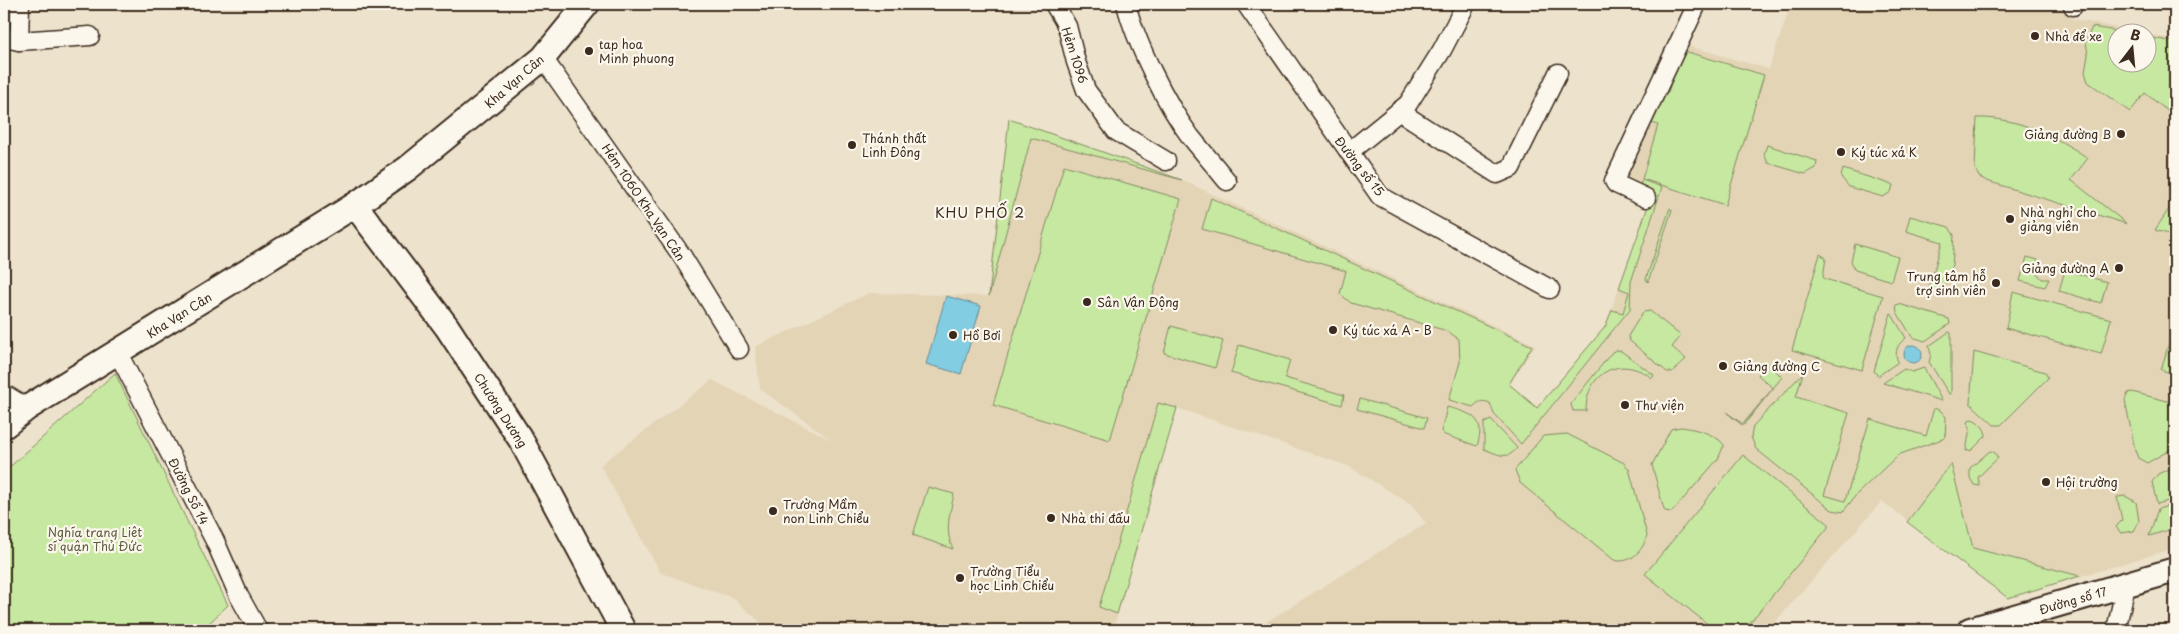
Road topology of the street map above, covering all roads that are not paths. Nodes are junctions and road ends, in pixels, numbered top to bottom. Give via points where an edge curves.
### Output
1 (20, 4) edge
2 (585, 4) edge
3 (1054, 4) edge
4 (1126, 4) edge
5 (1246, 4) edge
6 (1466, 4) edge
7 (1697, 4) edge
8 (90, 36) dead end
9 (11, 40) edge
10 (543, 58) junction
11 (1558, 73) dead end
12 (1399, 112) junction
13 (1349, 152) junction
14 (1166, 160) dead end
15 (1227, 181) dead end
16 (1646, 198) dead end
17 (355, 205) junction
18 (1550, 289) dead end
19 (739, 350) dead end
20 (118, 353) junction
21 (4, 394) edge
22 (26, 408) junction
23 (4, 426) edge
24 (2175, 570) edge
25 (2126, 585) junction
26 (258, 630) edge
27 (623, 630) edge
28 (1970, 630) edge
29 (2116, 630) edge

1 - 9 street
2 - 10 main road, Kha Vạn Cân
3 - 14 street, Hẻm 1096 via 1067,26 1086,90 1116,131
4 - 15 street via 1143,49 1169,101 1189,135
5 - 13 street, Đường số 15
6 - 12 street via 1432,66 1408,104
7 - 16 street via 1614,181
8 - 9 street
10 - 17 main road, Kha Vạn Cân via 408,168
10 - 19 street, Hẻm 1060 Kha Vạn Cân via 682,256
11 - 12 street via 1510,168 1497,174
12 - 13 street
13 - 18 street, Đường số 15 via 1380,196
17 - 20 main road, Kha Vạn Cân
17 - 27 main road, Chương Dương via 447,327 522,440
20 - 22 main road, Kha Vạn Cân
20 - 26 street, Đường Số 14
21 - 22 street
22 - 23 main road, Kha Vạn Cân
24 - 25 main road, Đường số 17
25 - 28 main road, Đường số 17
25 - 29 street

